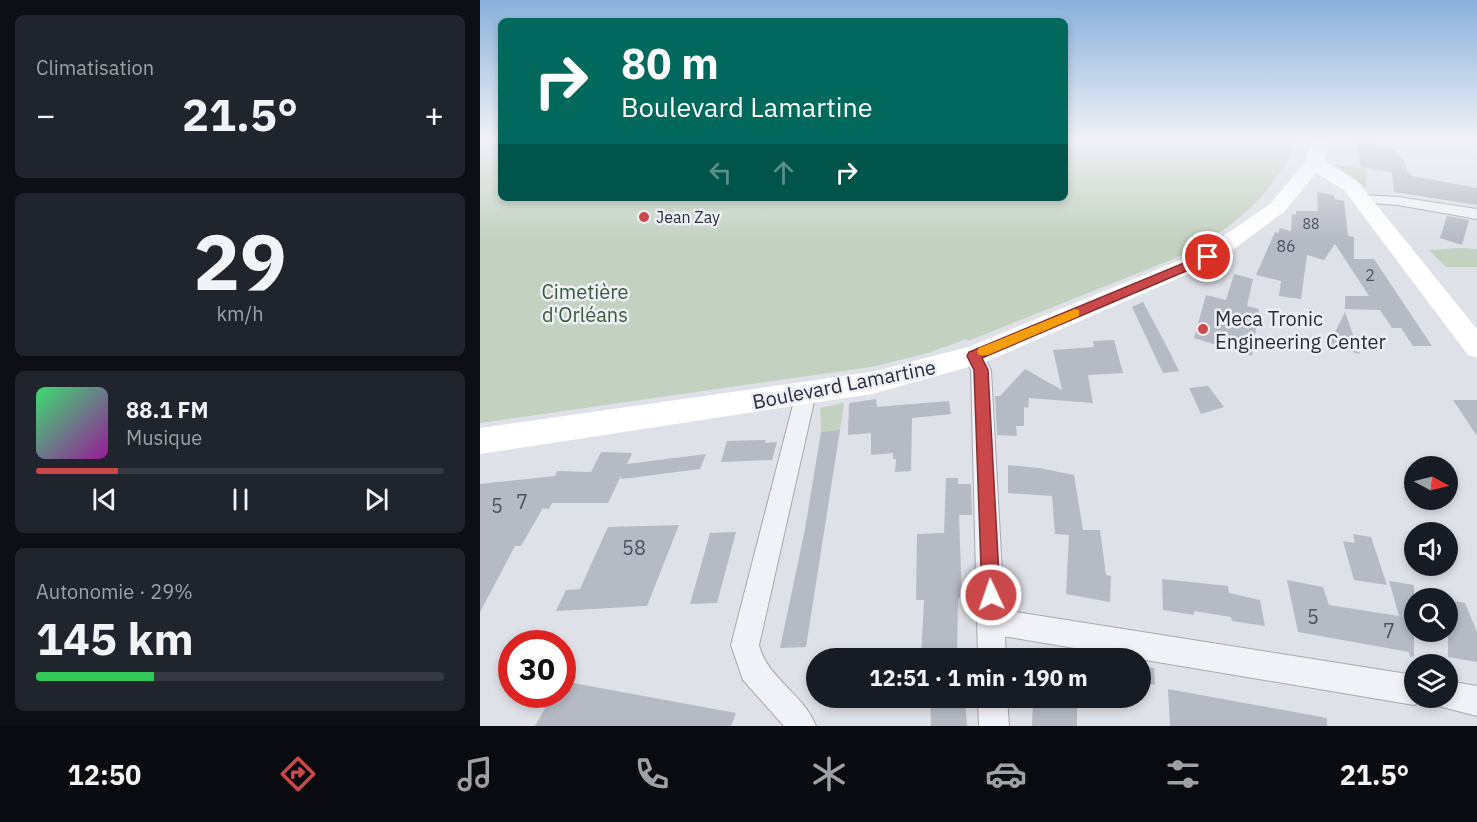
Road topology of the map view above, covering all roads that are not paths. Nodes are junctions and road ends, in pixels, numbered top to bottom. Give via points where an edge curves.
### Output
1 (1307, 173) edge
2 (1314, 173) edge
3 (1362, 199) junction
4 (1477, 214) edge
5 (1477, 348) edge
6 (974, 356) junction
7 (806, 393) junction
8 (480, 441) edge
9 (992, 624) junction
10 (992, 648) edge
11 (1404, 688) edge
12 (1458, 698) edge
13 (1477, 701) edge
14 (993, 708) edge
15 (801, 726) edge
16 (994, 726) edge

1 - 6 street, Boulevard Lamartine via 1277,208 1208,257
2 - 3 street
3 - 4 street
3 - 5 street
6 - 7 street, Boulevard Lamartine via 872,383
6 - 9 street via 981,370
7 - 8 street, Boulevard Lamartine
7 - 15 street via 745,645 747,663 793,710
9 - 10 street
9 - 11 street via 1009,623
12 - 13 street
14 - 16 street

